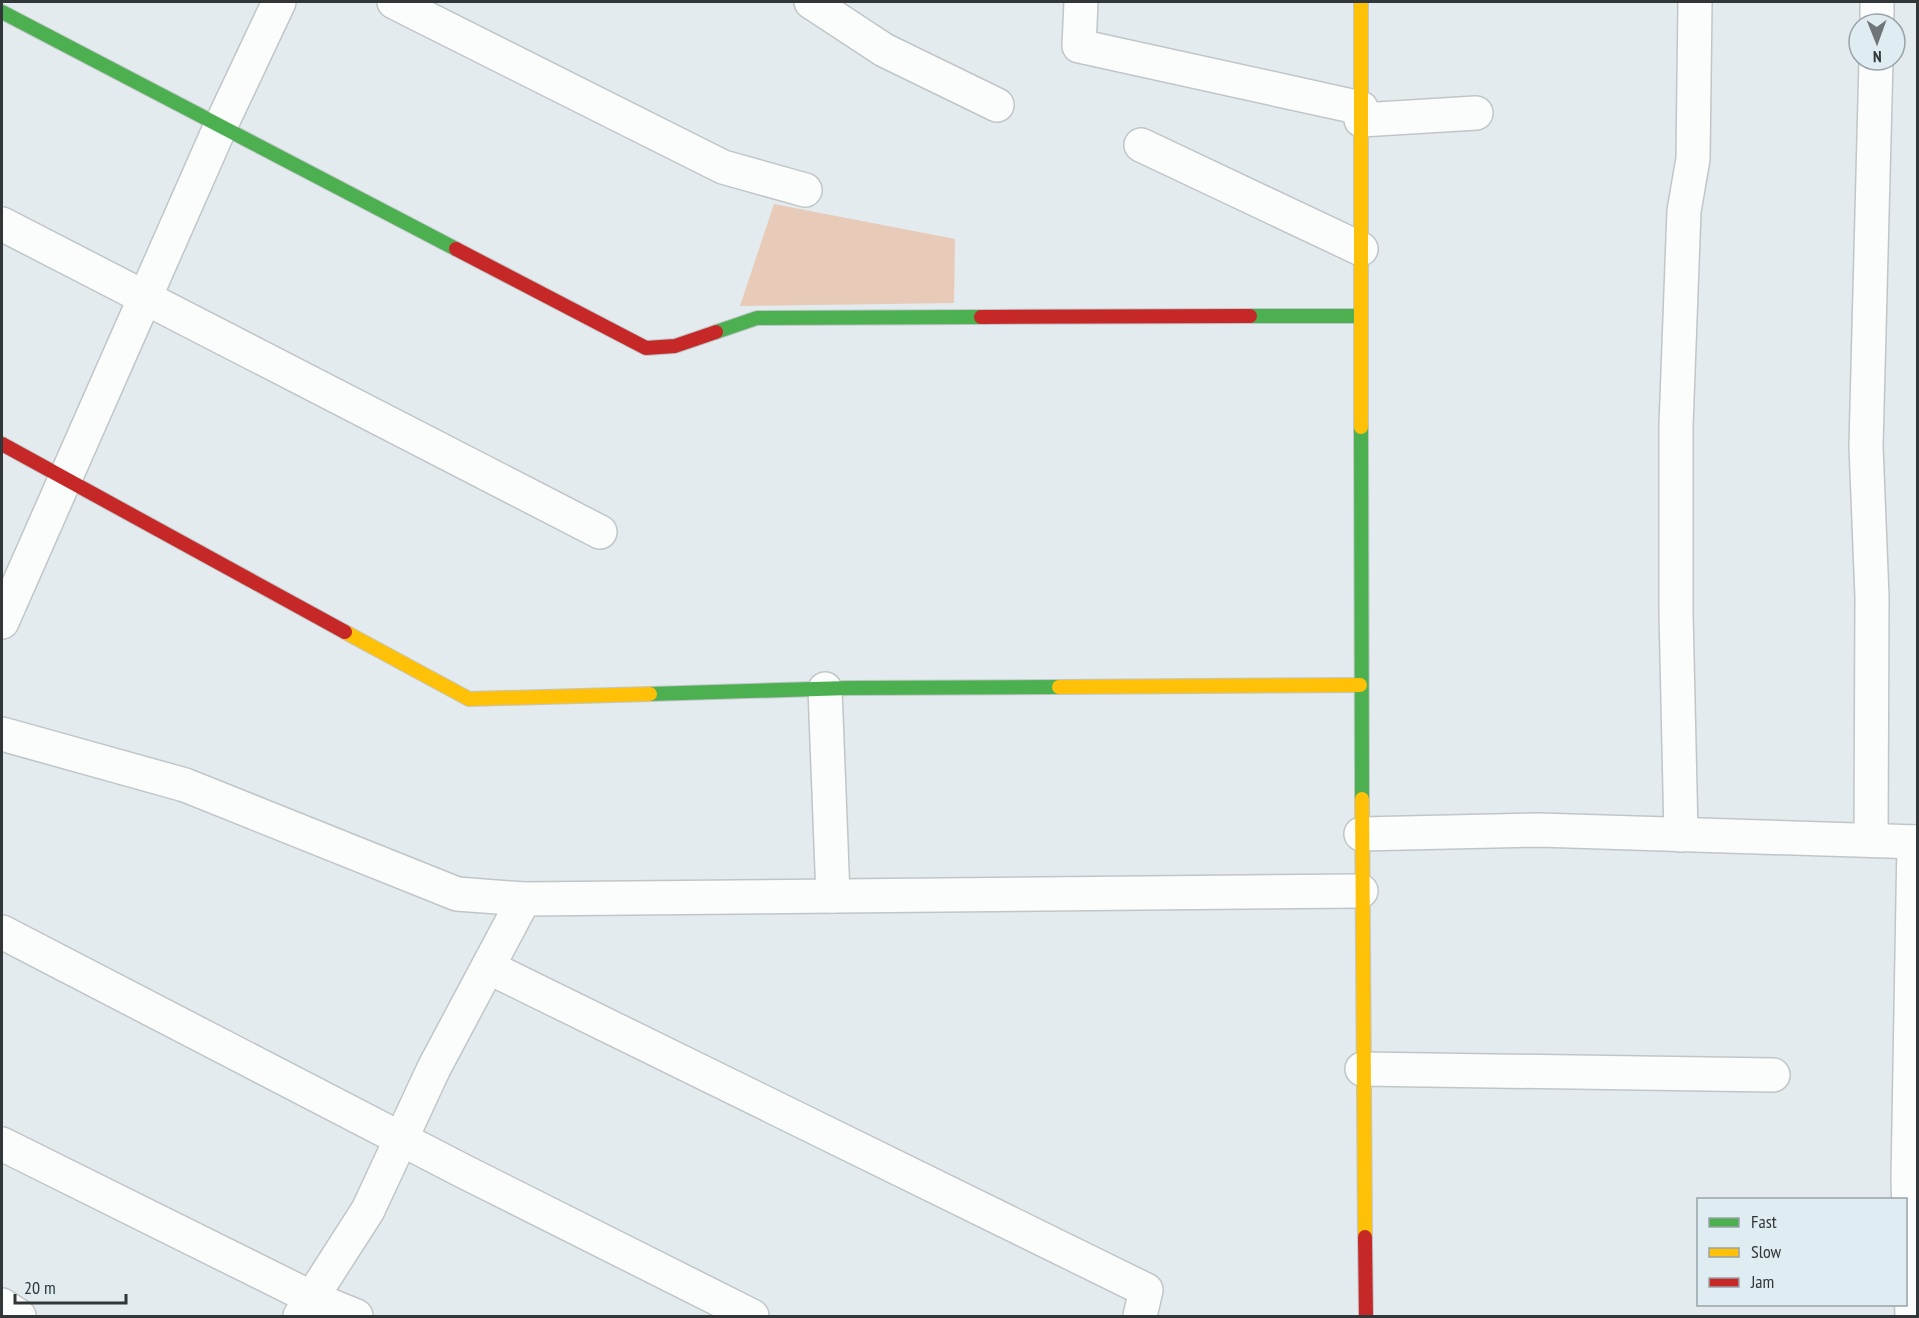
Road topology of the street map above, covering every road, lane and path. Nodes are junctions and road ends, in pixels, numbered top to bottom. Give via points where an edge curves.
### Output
1 (279, 2) edge
2 (394, 2) edge
3 (811, 2) edge
4 (1081, 2) edge
5 (1361, 2) edge
6 (1695, 2) edge
7 (2, 12) edge
8 (1876, 72) edge
9 (997, 105) dead end
10 (1476, 113) dead end
11 (1361, 114) junction
12 (220, 125) junction
13 (1141, 145) dead end
14 (805, 190) dead end
15 (2, 224) edge
16 (1361, 249) junction
17 (144, 298) junction
18 (1361, 316) junction
19 (2, 444) edge
20 (67, 478) junction
21 (600, 532) dead end
22 (2, 622) edge
23 (1360, 685) junction
24 (825, 689) junction
25 (2, 734) edge
26 (1362, 834) junction
27 (1681, 835) junction
28 (1871, 840) junction
29 (1916, 842) edge
30 (1361, 891) junction
31 (832, 896) junction
32 (524, 899) junction
33 (2, 932) edge
34 (488, 967) junction
35 (1362, 1069) junction
36 (1773, 1075) dead end
37 (401, 1139) junction
38 (2, 1144) edge
39 (2, 1305) edge
40 (306, 1307) edge
41 (19, 1317) edge
42 (356, 1317) edge
43 (752, 1317) edge
44 (1140, 1317) edge
45 (1366, 1317) edge
46 (1912, 1317) edge

1 - 12 street
2 - 14 street via 723,167
3 - 9 street via 884,50
4 - 11 street via 1079,46
5 - 11 street
6 - 27 street via 1693,159 1683,211 1676,426
7 - 12 street
8 - 28 street via 1866,446 1872,597
10 - 11 street
11 - 16 street
12 - 17 street
12 - 18 street via 646,348 675,346 757,318
13 - 16 street
15 - 17 street
16 - 18 street
17 - 20 street
17 - 21 street
18 - 23 street
19 - 20 street
20 - 22 street
20 - 24 street via 470,699
23 - 24 street
23 - 26 street
24 - 31 street
25 - 32 street via 184,784 457,894
26 - 27 street via 1539,830
26 - 30 street
27 - 28 street
28 - 29 street
29 - 46 street via 1908,1179
30 - 31 street
30 - 35 street
31 - 32 street
32 - 34 street
33 - 37 street
34 - 37 street
34 - 44 street via 1146,1290
35 - 36 street
35 - 45 street
37 - 40 street via 368,1210
37 - 43 street
38 - 40 street
39 - 41 street
40 - 42 street

